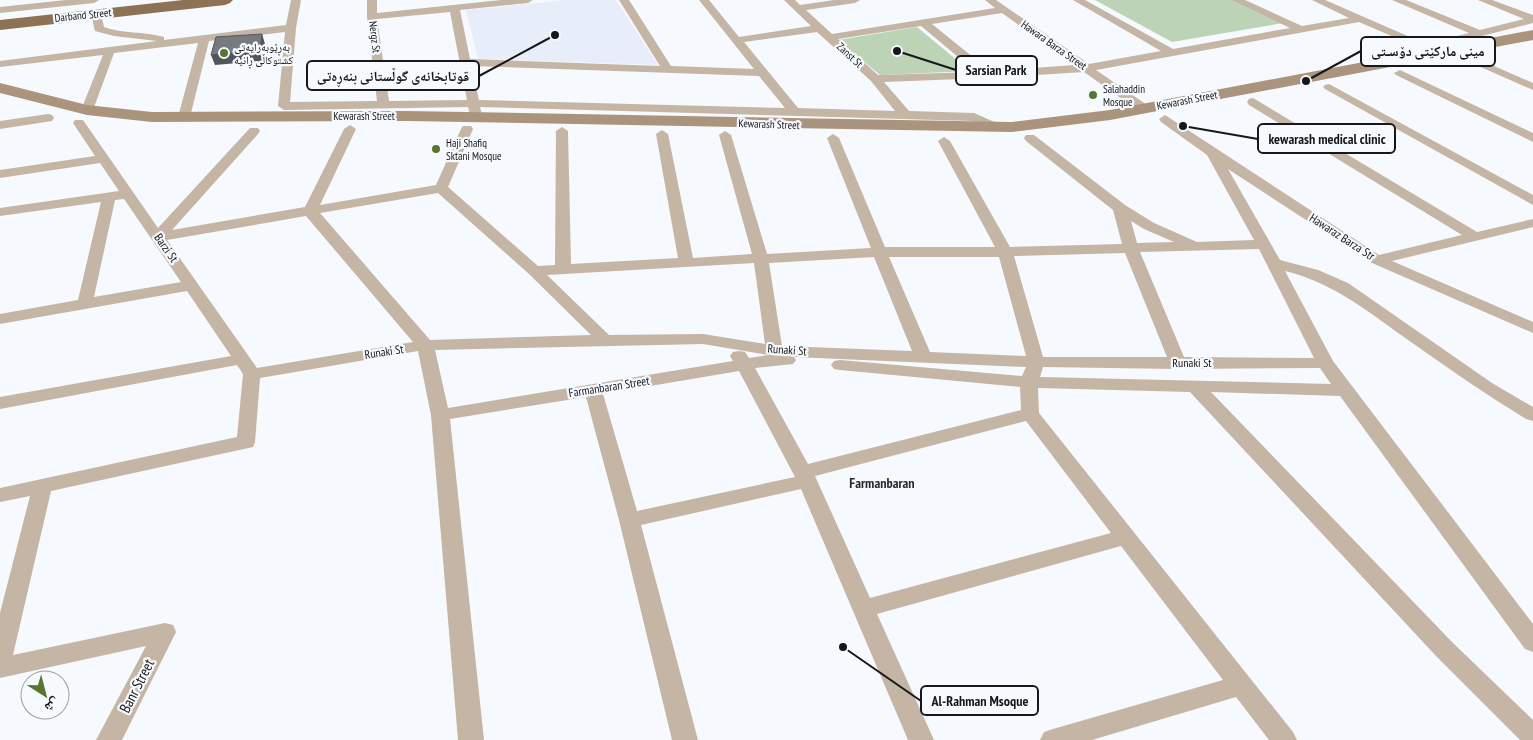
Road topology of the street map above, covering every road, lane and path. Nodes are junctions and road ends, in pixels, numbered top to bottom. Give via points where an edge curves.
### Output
1 (164, 0) edge
2 (225, 0) edge
3 (296, 0) edge
4 (372, 0) edge
5 (528, 0) edge
6 (624, 0) edge
7 (704, 0) edge
8 (789, 0) edge
9 (855, 0) edge
10 (990, 0) edge
11 (1078, 0) edge
12 (1237, 0) edge
13 (1317, 0) edge
14 (1397, 0) edge
15 (1483, 0) edge
16 (56, 2) edge
17 (95, 7) edge
18 (454, 8) junction
19 (798, 8) junction
20 (0, 10) edge
21 (1005, 10) junction
22 (372, 17) junction
23 (0, 18) edge
24 (1360, 19) junction
25 (1533, 20) edge
26 (924, 23) junction
27 (0, 24) edge
28 (291, 28) junction
29 (821, 28) junction
30 (1300, 29) junction
31 (1478, 33) junction
32 (1533, 35) edge
33 (831, 37) junction
34 (204, 38) junction
35 (737, 40) junction
36 (170, 43) junction
37 (1533, 48) edge
38 (110, 50) junction
39 (1432, 50) junction
40 (1172, 53) junction
41 (1471, 59) junction
42 (466, 62) junction
43 (0, 64) edge
44 (1087, 68) junction
45 (668, 70) junction
46 (763, 73) junction
47 (1400, 73) junction
48 (987, 75) junction
49 (876, 79) junction
50 (1329, 87) junction
51 (1533, 87) edge
52 (0, 88) edge
53 (1253, 102) junction
54 (383, 104) junction
55 (0, 105) edge
56 (1143, 108) junction
57 (795, 113) junction
58 (905, 115) junction
59 (473, 116) junction
60 (83, 117) junction
61 (184, 117) junction
62 (48, 118) junction
63 (1165, 120) junction
64 (402, 123) junction
65 (0, 125) edge
66 (995, 127) junction
67 (350, 129) junction
68 (254, 130) junction
69 (562, 131) junction
70 (662, 134) junction
71 (725, 135) junction
72 (833, 138) junction
73 (1030, 138) junction
74 (1533, 138) edge
75 (944, 141) junction
76 (1212, 153) junction
77 (104, 160) junction
78 (0, 174) edge
79 (441, 188) junction
80 (128, 194) junction
81 (109, 197) junction
82 (1533, 200) edge
83 (1120, 208) junction
84 (310, 211) junction
85 (0, 212) edge
86 (1533, 223) edge
87 (158, 237) junction
88 (1475, 237) junction
89 (1264, 244) junction
90 (1195, 246) junction
91 (1131, 248) junction
92 (879, 252) junction
93 (1005, 252) junction
94 (761, 258) junction
95 (1377, 260) junction
96 (686, 262) junction
97 (1273, 264) junction
98 (563, 269) junction
99 (534, 271) junction
100 (192, 285) junction
101 (85, 304) junction
102 (0, 319) edge
103 (1533, 328) edge
104 (605, 340) junction
105 (734, 344) junction
106 (425, 345) junction
107 (776, 355) junction
108 (923, 357) junction
109 (1036, 362) junction
110 (1325, 363) junction
111 (1178, 364) junction
112 (743, 365) junction
113 (247, 366) junction
114 (1028, 382) junction
115 (1194, 385) junction
116 (593, 390) junction
117 (1347, 390) junction
118 (0, 403) edge
119 (1030, 414) junction
120 (440, 415) junction
121 (1533, 415) edge
122 (805, 476) junction
123 (42, 486) junction
124 (0, 495) edge
125 (629, 520) junction
126 (1127, 537) junction
127 (864, 609) junction
128 (1533, 642) edge
129 (0, 660) edge
130 (0, 668) edge
131 (1243, 685) junction
132 (1533, 736) edge
133 (109, 740) edge
134 (471, 740) edge
135 (685, 740) edge
136 (921, 740) edge
137 (1053, 740) edge
138 (1284, 740) edge

1 - 23 highway, Darband Street
2 - 17 highway, Darband Street
3 - 28 street
4 - 22 street, Nergz St
5 - 18 street
6 - 45 street
7 - 35 street
8 - 19 street, Zanst St
9 - 19 street
10 - 21 street, Hawara Barza Street
11 - 40 street
12 - 30 street
13 - 24 street
14 - 31 street
15 - 25 street
16 - 17 street
16 - 20 street
17 - 27 highway, Darband Street
17 - 36 street via 99,30 109,34 150,35
18 - 22 street
18 - 42 street
19 - 29 street, Zanst St
21 - 26 street
21 - 44 street, Hawara Barza Street
22 - 54 street, Nergz St
24 - 30 street
24 - 39 street
25 - 31 street
26 - 33 street
26 - 48 street
28 - 34 street
28 - 54 street via 284,106
29 - 33 street, Zanst St
29 - 35 street
30 - 40 street
31 - 39 street
32 - 39 main road, Kewarash Street
33 - 49 street, Zanst St
34 - 36 street
34 - 61 street
35 - 46 street
36 - 38 street
37 - 41 main road, Kewarash Street
38 - 43 street
38 - 60 street
39 - 56 main road, Kewarash Street
40 - 44 street
41 - 47 main road, Kewarash Street
41 - 51 street
42 - 45 street
42 - 59 street
44 - 48 street
44 - 56 street, Hawara Barza Street
45 - 46 street
46 - 57 street
47 - 50 main road, Kewarash Street
47 - 74 street
48 - 49 street
49 - 58 street, Zanst St
50 - 53 main road, Kewarash Street
50 - 82 street
52 - 60 main road, Kewarash Street
53 - 63 main road, Kewarash Street
53 - 88 street
54 - 59 street
55 - 62 main road, Kewarash Street
56 - 66 main road, Kewarash Street via 1060,122
57 - 58 street
57 - 59 street
58 - 66 street via 974,117
59 - 64 main road, Kewarash Street
59 - 66 main road, Kewarash Street
59 - 69 main road, Kewarash Street
59 - 79 street
60 - 61 main road, Kewarash Street
60 - 62 main road, Kewarash Street
60 - 68 main road, Kewarash Street via 142,131
60 - 77 street, Barzi St
61 - 64 main road, Kewarash Street
62 - 65 street
63 - 73 main road, Kewarash Street
63 - 76 street, Hawaraz Barza Str
64 - 67 main road, Kewarash Street
67 - 68 main road, Kewarash Street
67 - 84 street
68 - 87 street
69 - 70 main road, Kewarash Street
69 - 98 street
70 - 71 main road, Kewarash Street
70 - 96 street
71 - 72 main road, Kewarash Street
71 - 94 street
72 - 75 main road, Kewarash Street
72 - 92 street
73 - 75 main road, Kewarash Street
73 - 83 street
75 - 93 street
76 - 89 street
76 - 95 street, Hawaraz Barza Str
77 - 78 street
77 - 80 street, Barzi St
79 - 84 street
79 - 99 street
80 - 81 street
80 - 87 street, Barzi St
81 - 85 street
81 - 101 street
83 - 90 street via 1149,226
83 - 91 street
84 - 87 street
84 - 106 street
86 - 88 street
87 - 100 street, Barzi St
88 - 95 street
89 - 90 street
89 - 97 street
90 - 91 street
91 - 93 street
91 - 111 street
92 - 93 street
92 - 94 street
92 - 108 street
93 - 109 street
94 - 96 street
94 - 107 street
95 - 103 street, Hawaraz Barza Str
96 - 98 street
97 - 110 street
97 - 121 street via 1313,273 1342,286 1486,388
98 - 99 street
99 - 104 street
100 - 101 street
100 - 113 street, Barzi St
101 - 102 street
104 - 105 street, Runaki St via 702,339
104 - 106 street, Runaki St
105 - 107 street, Runaki St
105 - 112 street
106 - 113 street, Runaki St
106 - 120 street
107 - 108 street, Runaki St
107 - 112 street, Farmanbaran Street
107 - 114 street, Runaki St
108 - 109 street, Runaki St
109 - 111 street, Runaki St
109 - 114 street
110 - 111 street, Runaki St
110 - 117 street
112 - 116 street, Farmanbaran Street
112 - 122 street
113 - 118 street, Runaki St
113 - 123 street via 246,442
114 - 115 street, Runaki St
114 - 119 street
115 - 117 street, Runaki St
115 - 132 street via 1445,650
116 - 120 street, Farmanbaran Street
116 - 125 street
117 - 128 street
119 - 122 street
119 - 126 street
120 - 134 street
122 - 125 street
122 - 127 street
123 - 124 street
123 - 129 street
125 - 135 street
126 - 127 street
126 - 131 street
127 - 136 street
130 - 133 street, Banr Street via 165,632
131 - 137 street
131 - 138 street

